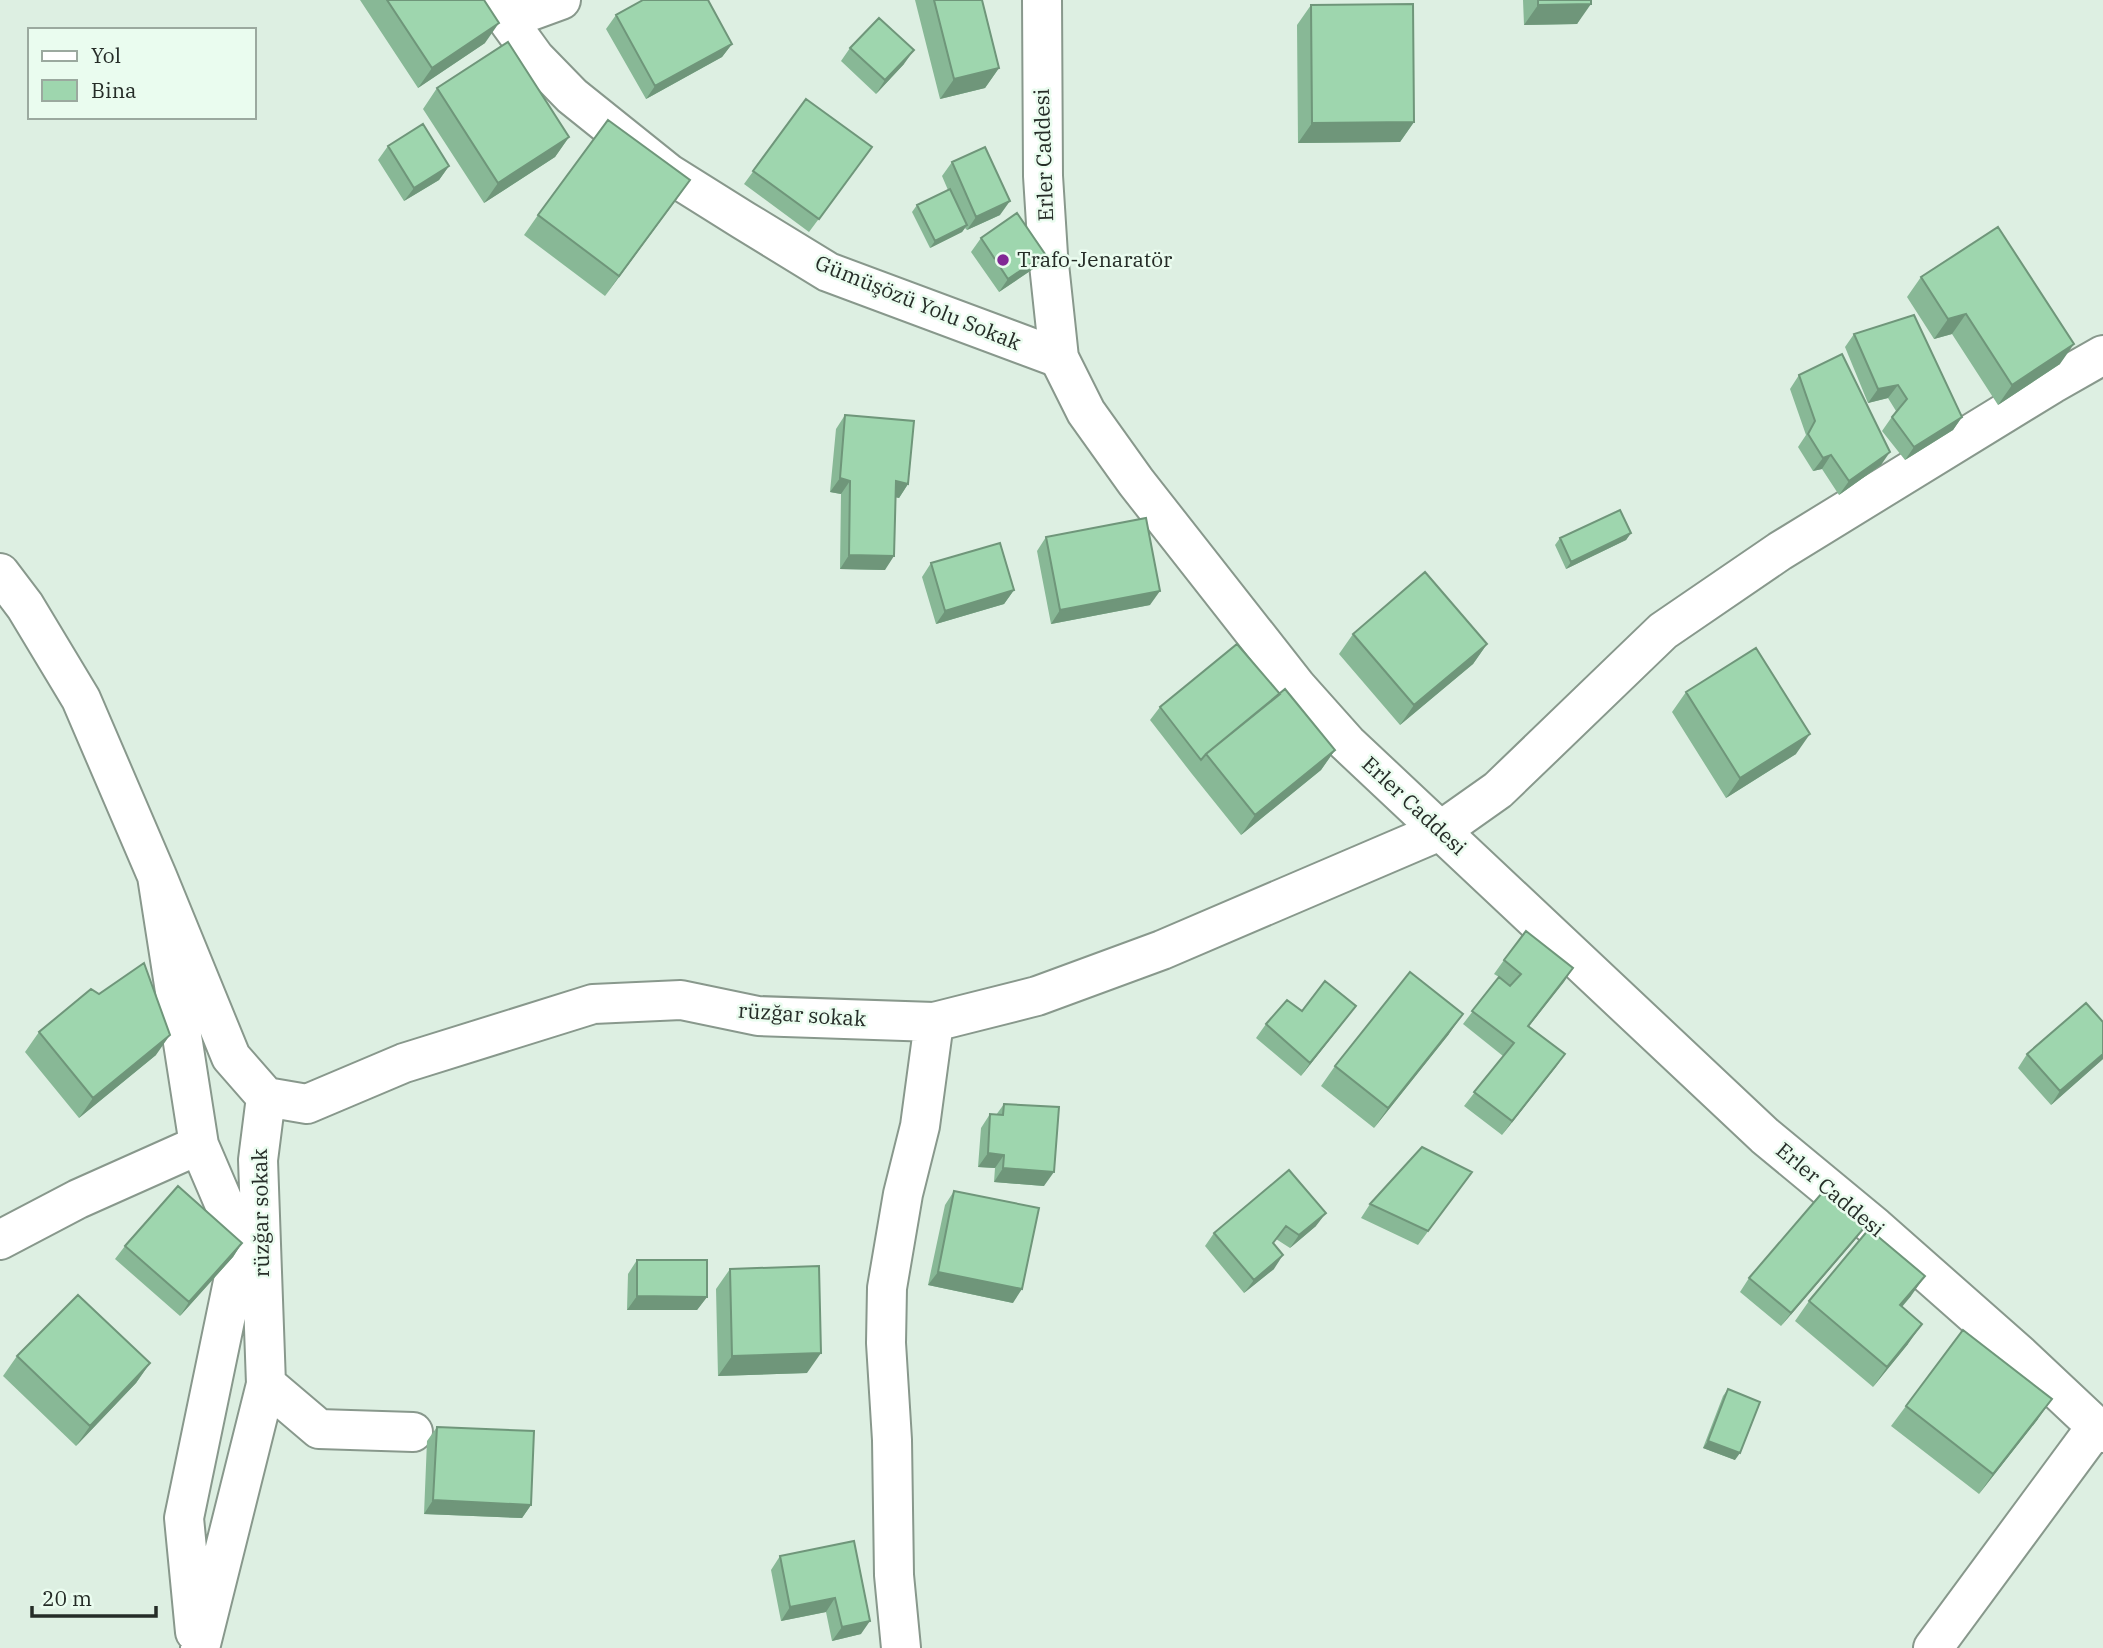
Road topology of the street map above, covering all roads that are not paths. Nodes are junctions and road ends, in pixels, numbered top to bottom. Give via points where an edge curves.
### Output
1 (561, 0) edge
2 (1042, 0) edge
3 (501, 10) edge
4 (2103, 355) edge
5 (1059, 358) junction
6 (0, 573) edge
7 (13, 615) edge
8 (1440, 831) junction
9 (157, 876) junction
10 (934, 1022) junction
11 (266, 1097) junction
12 (199, 1145) junction
13 (0, 1240) edge
14 (266, 1384) junction
15 (2099, 1430) edge
16 (413, 1432) dead end
17 (198, 1648) edge
18 (901, 1648) edge
19 (1933, 1648) edge

1 - 3 street
2 - 5 street, Erler Caddesi via 1044,176
3 - 5 street, Gümüşözü Yolu Sokak via 535,58 572,96 668,173 743,220 828,272
4 - 8 street, rüzğar sokak via 1780,551 1663,631 1498,790
5 - 8 street, Erler Caddesi via 1086,412 1136,482 1297,687 1347,743
6 - 7 street
7 - 9 street via 81,699
8 - 10 street, rüzğar sokak via 1162,950 1037,996
8 - 15 street, Erler Caddesi via 1765,1136 1875,1227
9 - 11 street via 231,1057
9 - 12 street
10 - 11 street, rüzğar sokak via 758,1016 681,1000 593,1004 404,1063 307,1104
10 - 18 street via 920,1126 887,1288 894,1576
11 - 14 street, rüzğar sokak via 258,1160
12 - 13 street
12 - 17 street via 240,1243 184,1518
14 - 16 street via 319,1429
14 - 17 street, rüzğar sokak
15 - 19 street

